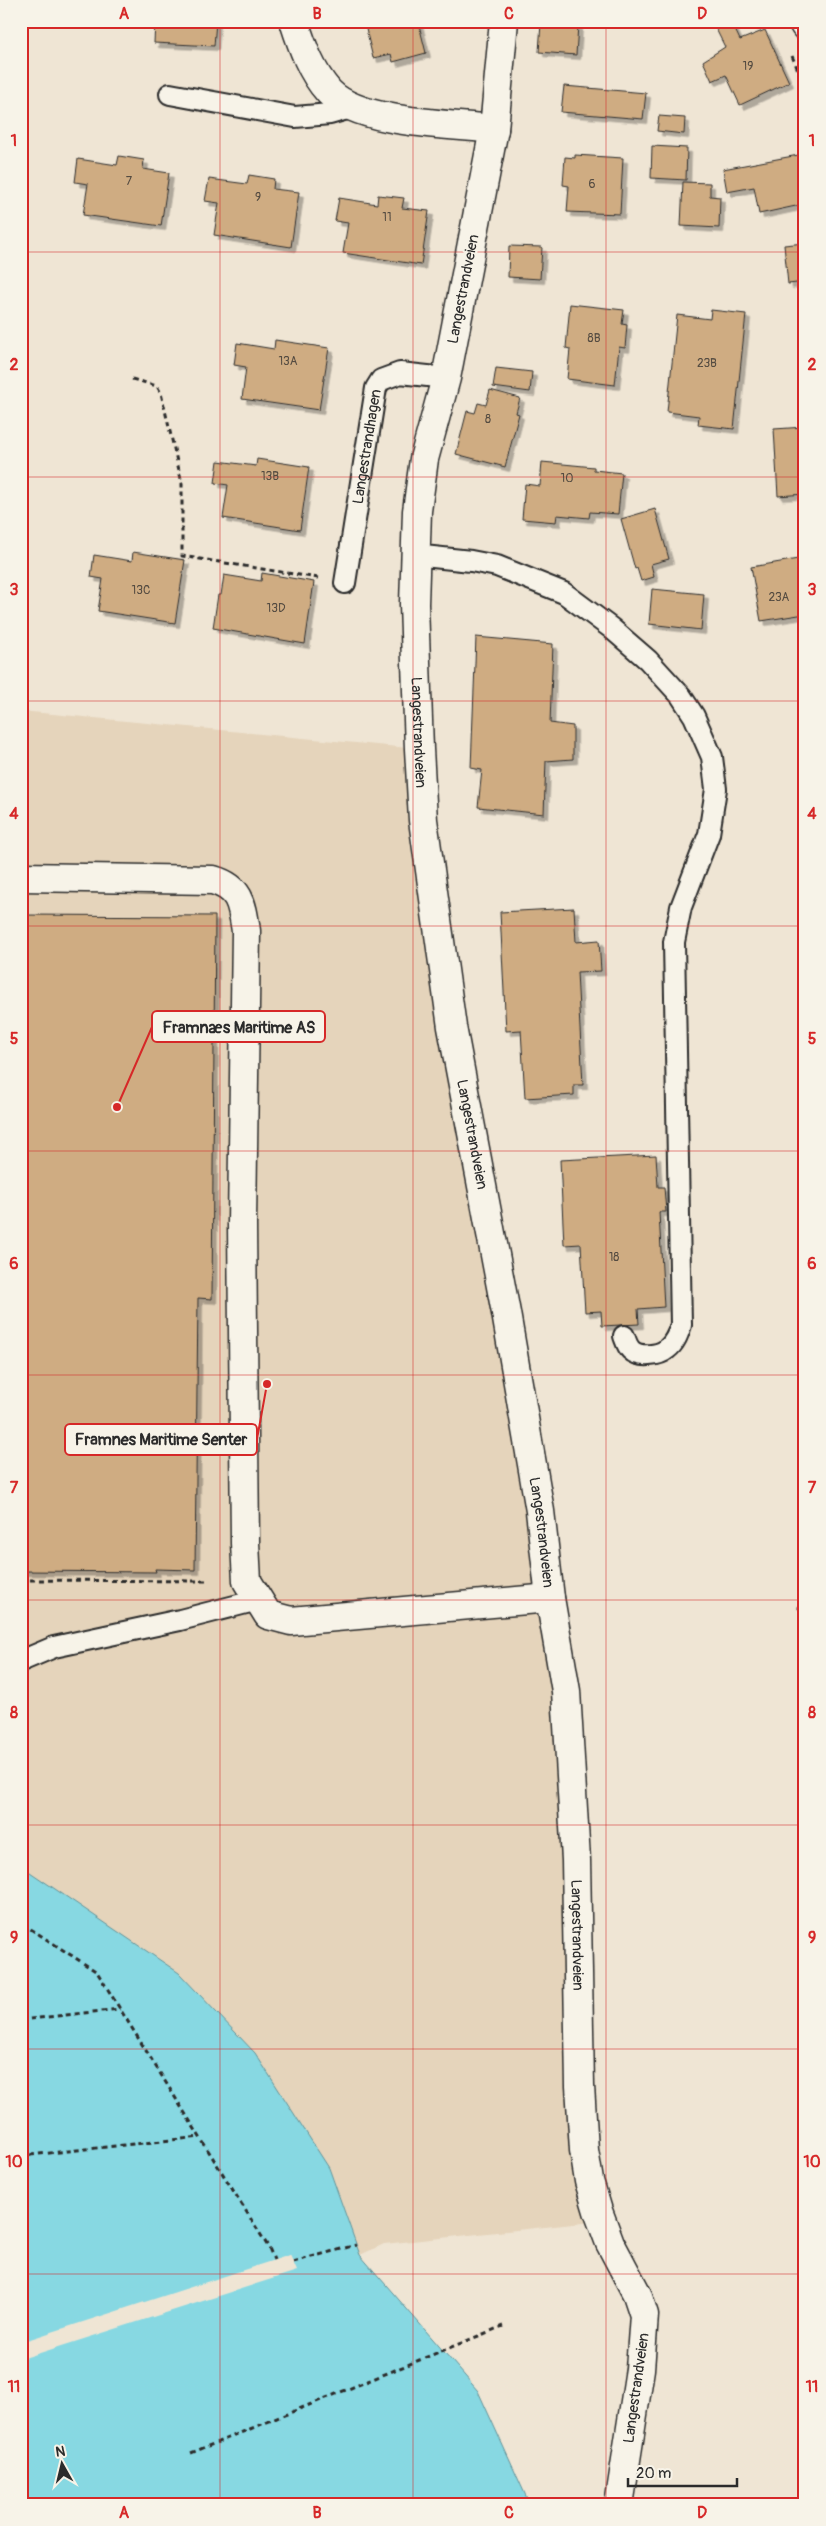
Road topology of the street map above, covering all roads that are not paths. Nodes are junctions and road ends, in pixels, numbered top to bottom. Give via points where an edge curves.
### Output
1 (294, 21) edge
2 (504, 21) edge
3 (802, 21) edge
4 (805, 26) edge
5 (170, 94) dead end
6 (351, 108) junction
7 (494, 129) junction
8 (446, 378) junction
9 (414, 555) junction
10 (345, 583) road end
11 (21, 877) edge
12 (624, 1336) dead end
13 (252, 1591) junction
14 (550, 1598) junction
15 (21, 1661) edge
16 (619, 2505) edge

1 - 6 street via 304,55 330,92
2 - 7 street, Langestrandveien
3 - 4 street
5 - 6 lane via 295,117 330,114
6 - 7 street via 381,116
7 - 8 street, Langestrandveien
8 - 9 street, Langestrandveien via 424,460 416,511
8 - 10 lane, Langestrandhagen via 400,373 381,380 376,388
9 - 12 lane via 497,566 564,593 611,628 661,673 694,716 712,757 716,789 713,820 681,908 674,942 681,1325 671,1345 658,1354 634,1353
9 - 14 street, Langestrandveien via 419,749 435,910 454,1037 540,1511
11 - 13 street via 214,880 229,884 241,904 246,931 242,1224
13 - 14 street via 268,1615 290,1621
13 - 15 lane via 180,1620 54,1647
14 - 16 street, Langestrandveien via 566,1691 576,1860 584,2150 598,2211 644,2316 640,2369

